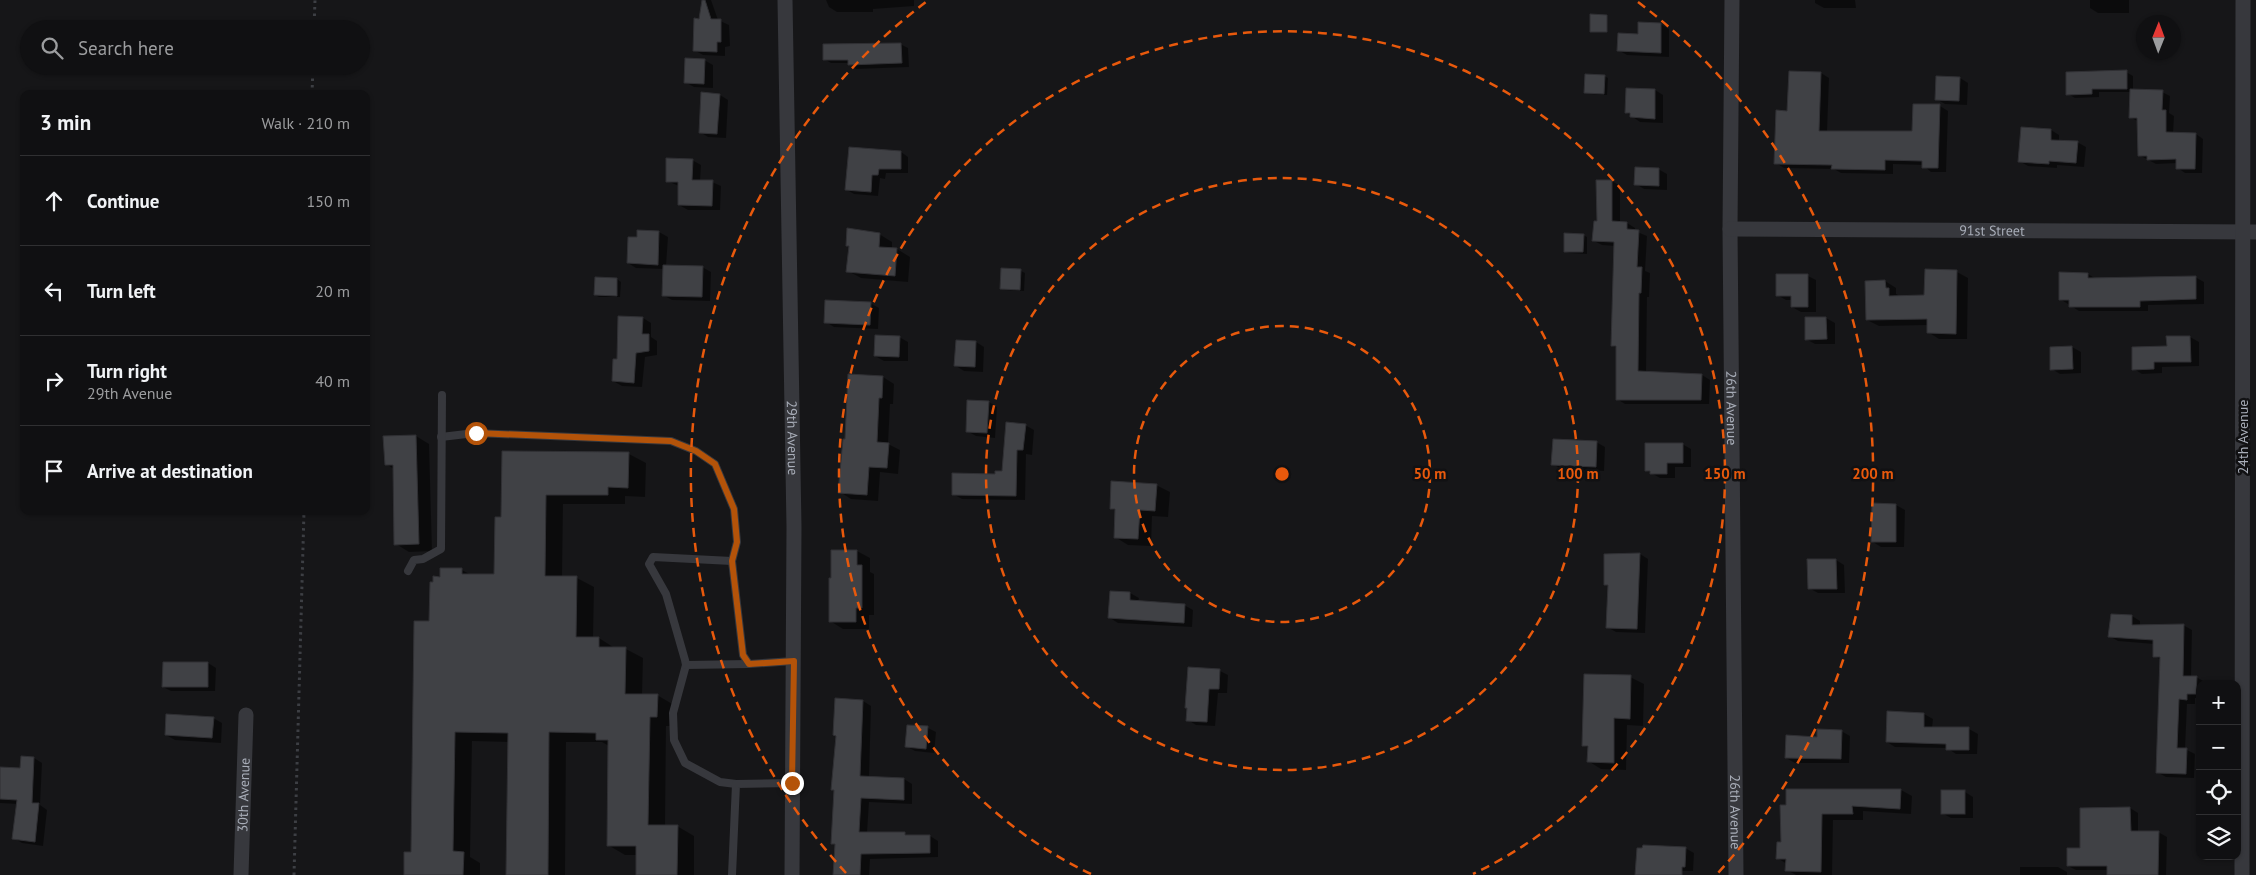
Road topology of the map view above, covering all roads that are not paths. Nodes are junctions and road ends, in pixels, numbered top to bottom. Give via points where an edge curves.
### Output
1 (785, 0) edge
2 (1732, 0) edge
3 (2243, 0) edge
4 (1730, 228) junction
5 (2249, 232) edge
6 (442, 395) dead end
7 (441, 437) junction
8 (732, 561) junction
9 (408, 571) dead end
10 (794, 661) junction
11 (749, 664) junction
12 (686, 665) junction
13 (246, 715) dead end
14 (792, 783) junction
15 (736, 784) junction
16 (241, 875) edge
17 (732, 875) edge
18 (792, 875) edge
19 (1736, 875) edge
20 (2242, 875) edge

1 - 10 street, 29th Avenue
2 - 4 street, 26th Avenue
3 - 5 street, 24th Avenue
4 - 5 street, 91st Street
4 - 19 street, 26th Avenue
5 - 20 street, 24th Avenue
6 - 7 lane
7 - 8 lane via 476,433 671,441 696,451 715,464 734,509 737,542
7 - 9 lane via 441,549 423,560 414,560
8 - 11 lane via 743,655
8 - 12 lane via 651,558 649,566 666,594
10 - 11 lane
10 - 14 street, 29th Avenue
11 - 12 lane
12 - 15 lane via 673,713 674,740 685,763 720,782
13 - 16 street, 30th Avenue
14 - 15 lane
14 - 18 street, 29th Avenue
15 - 17 lane

